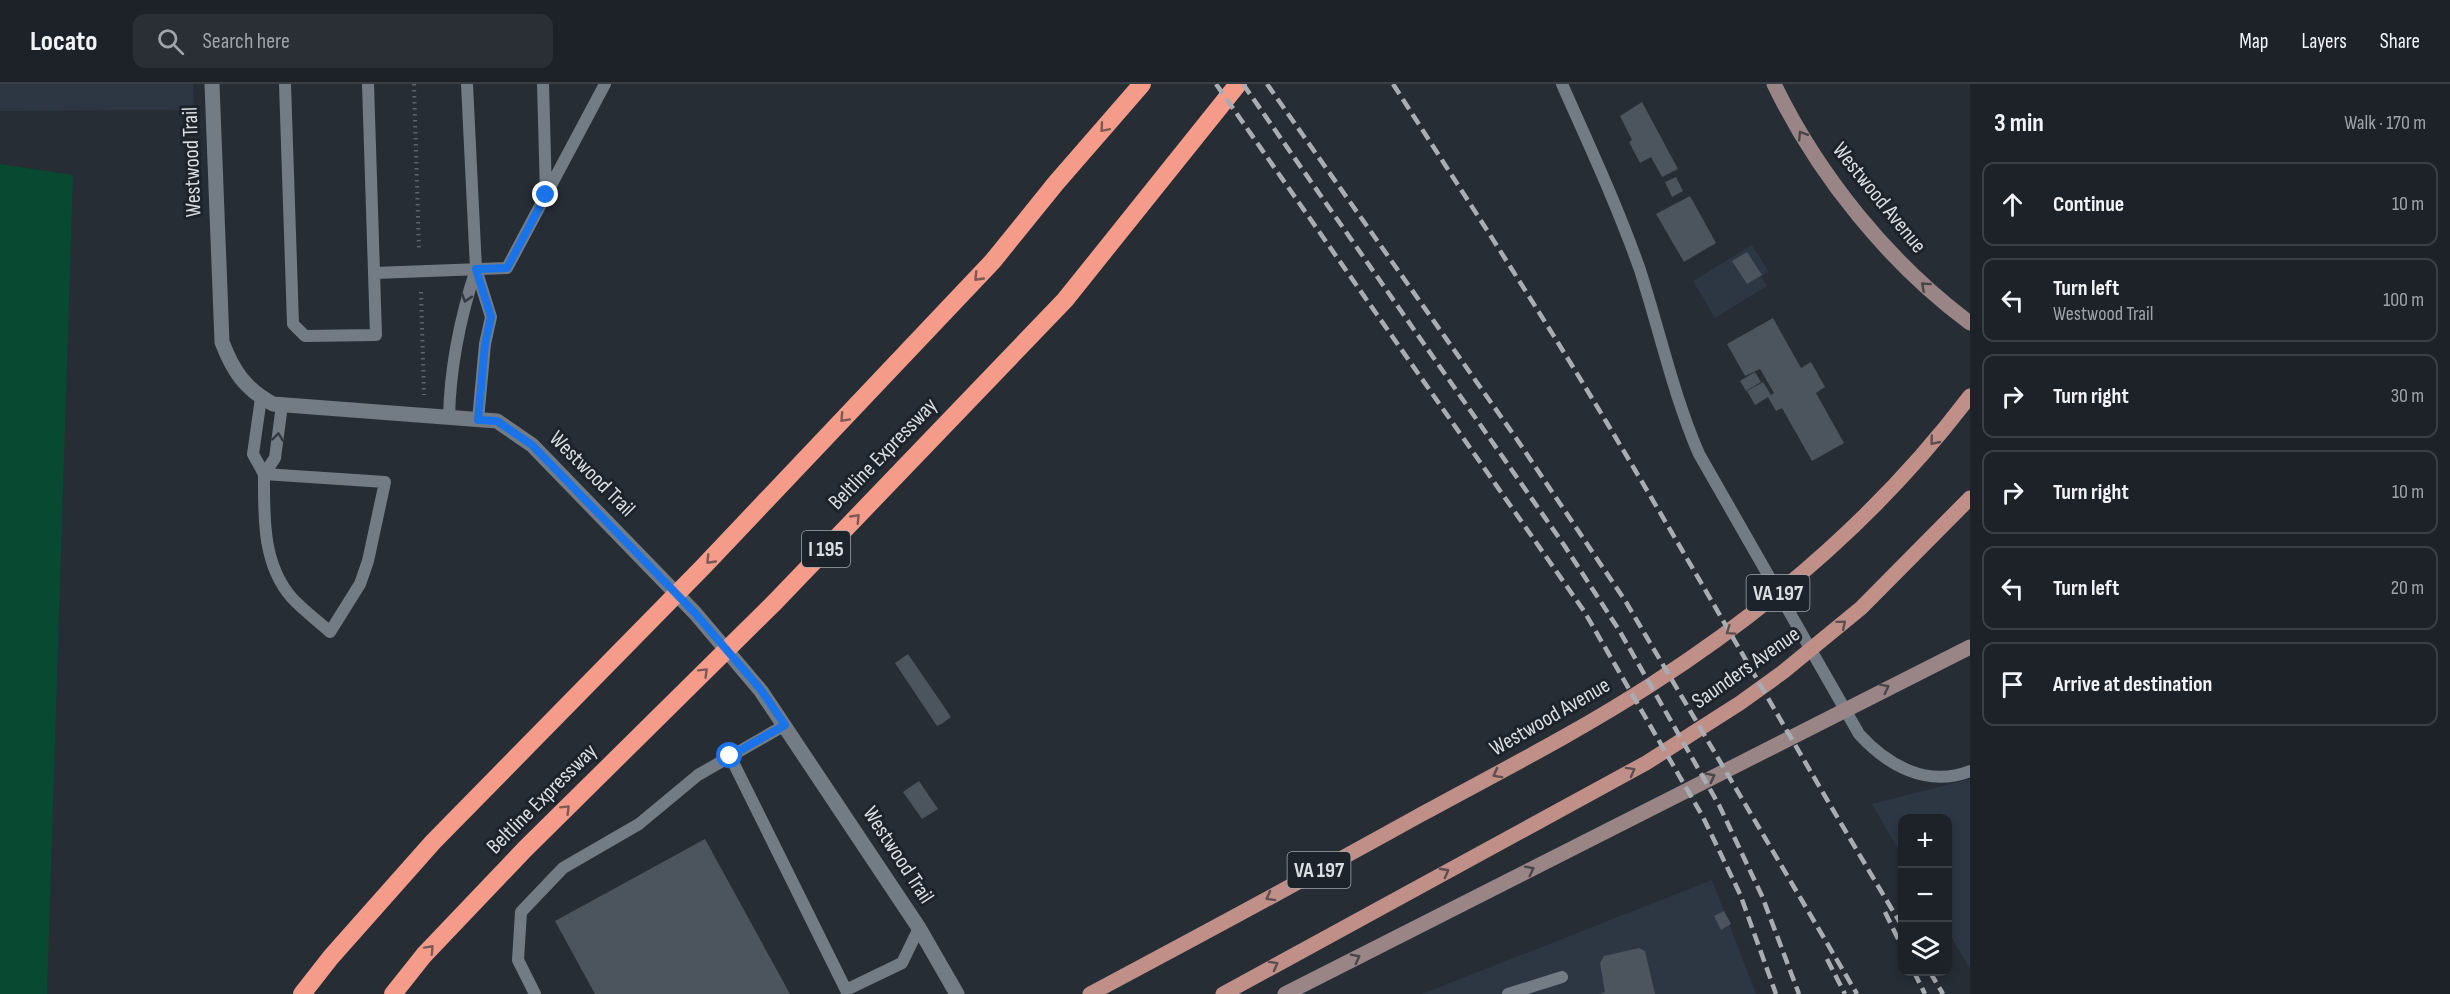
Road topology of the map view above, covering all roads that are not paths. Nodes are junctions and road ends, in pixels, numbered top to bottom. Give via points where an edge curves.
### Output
1 (212, 84) edge
2 (285, 84) edge
3 (368, 84) edge
4 (467, 84) edge
5 (543, 84) edge
6 (605, 84) edge
7 (1142, 84) edge
8 (1238, 84) edge
9 (1562, 84) edge
10 (1774, 84) edge
11 (546, 195) junction
12 (476, 269) junction
13 (375, 273) junction
14 (1970, 323) edge
15 (1970, 396) edge
16 (261, 398) junction
17 (282, 405) junction
18 (449, 418) junction
19 (478, 420) junction
20 (264, 474) junction
21 (1970, 498) edge
22 (1970, 647) edge
23 (785, 725) junction
24 (730, 756) junction
25 (1970, 771) edge
26 (919, 928) junction
27 (1562, 976) dead end
28 (302, 994) edge
29 (393, 994) edge
30 (535, 994) edge
31 (957, 994) edge
32 (1090, 994) edge
33 (1223, 994) edge
34 (1285, 994) edge
35 (1508, 994) edge

1 - 16 street, Westwood Trail via 222,342 230,365
2 - 13 lane via 293,324 297,331 305,336 376,335
3 - 13 lane
4 - 12 lane
5 - 11 lane
6 - 11 lane
7 -> 28 highway via 993,261 703,567 433,842
29 -> 8 highway, Beltline Expressway / I 195 via 525,849 775,602 1065,300
9 - 25 lane via 1640,271 1681,413 1699,454 1859,734 1893,765 1909,772 1940,776
14 -> 10 main road, Westwood Avenue via 1921,283 1882,242 1812,150
11 - 12 lane via 507,268
12 - 13 lane
12 -> 18 lane via 454,353
12 - 19 lane via 491,317
15 -> 32 main road, Westwood Avenue / VA 197 via 1892,488 1780,592 1651,685 1548,746
16 - 17 street, Westwood Trail
16 - 20 lane via 253,454
17 - 18 street, Westwood Trail
20 -> 17 lane via 275,458
18 - 19 street, Westwood Trail
19 - 23 street, Westwood Trail via 497,421 532,445 695,613 761,690
20 - 20 lane via 264,528 273,565 292,598 330,632 360,584 385,482
33 -> 21 main road, Saunders Avenue / VA 197 via 1646,763 1783,672 1861,608
34 -> 22 main road
23 - 24 lane
23 - 26 street, Westwood Trail
24 - 26 lane via 846,990 902,963
24 - 30 lane via 698,775 639,824 563,868 521,912 518,960
26 - 31 street, Westwood Trail
27 - 35 lane

